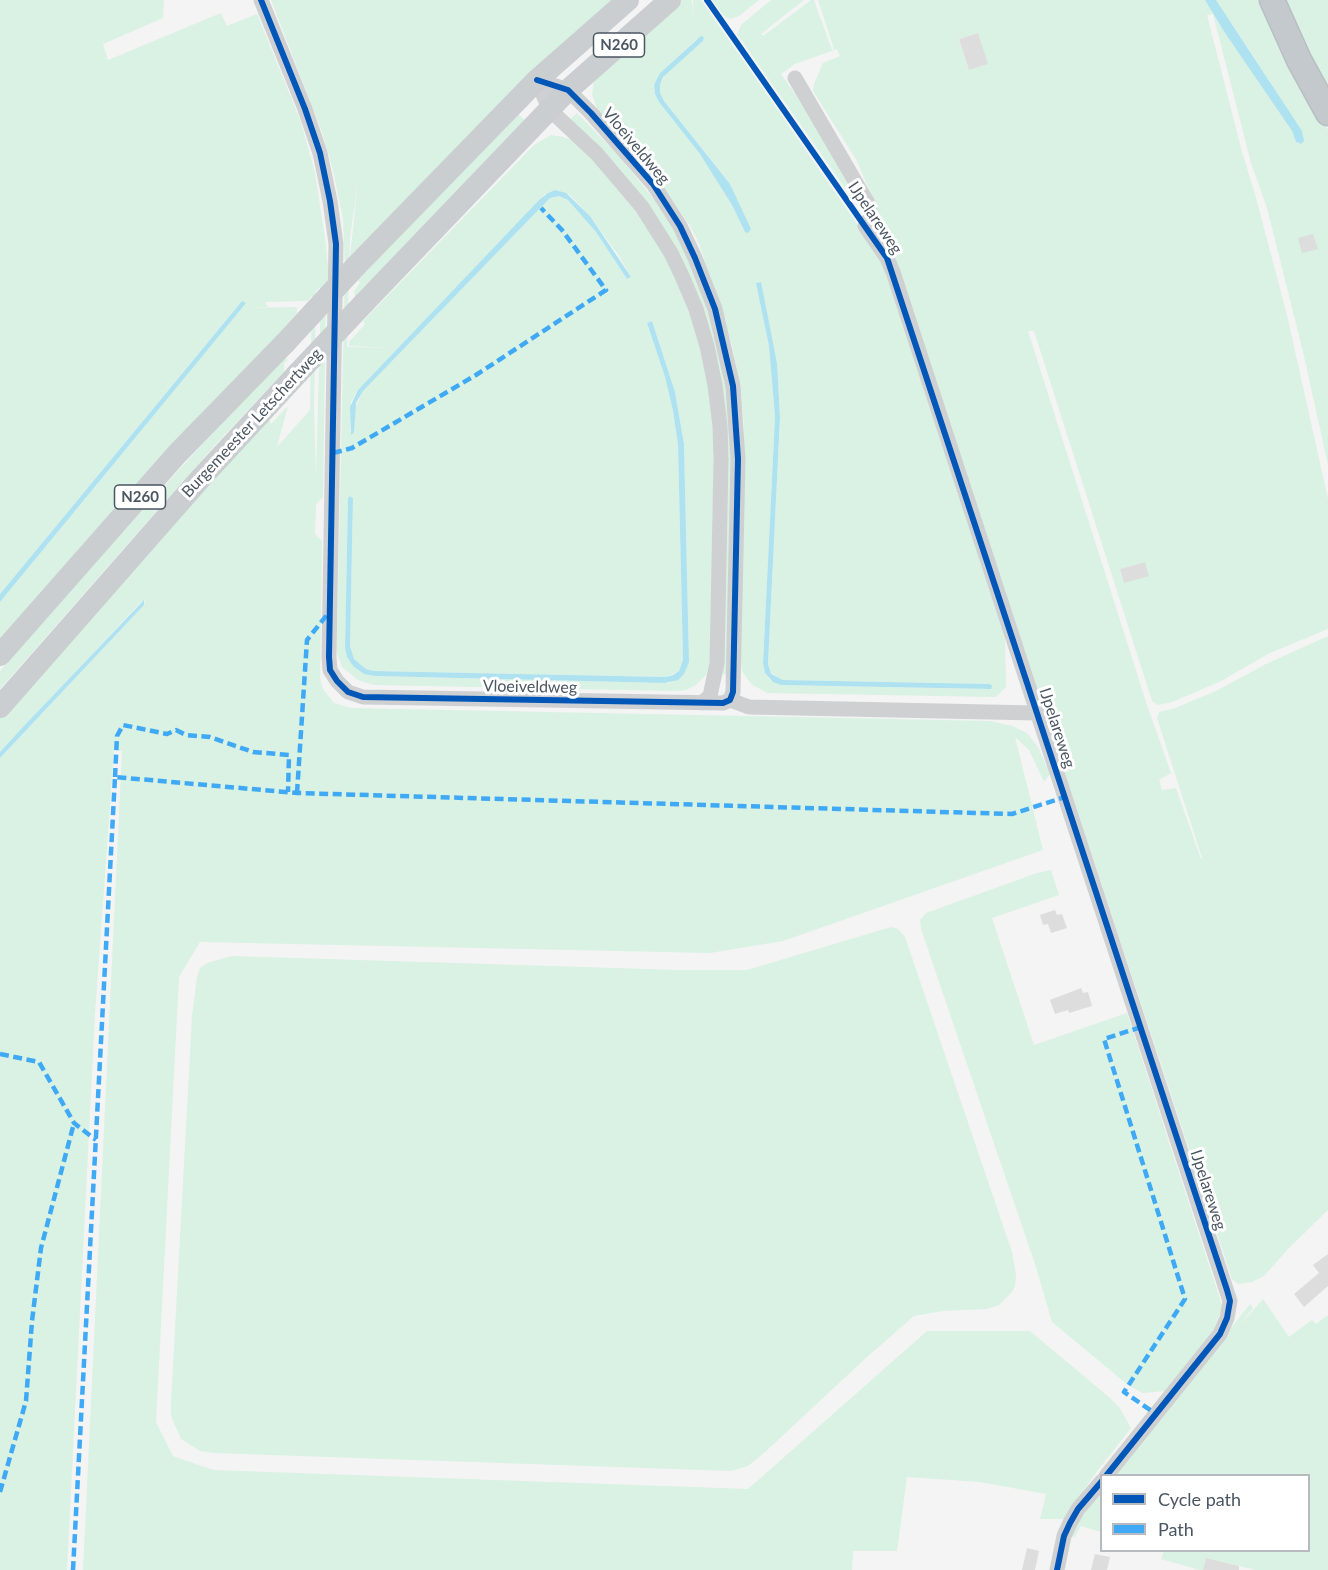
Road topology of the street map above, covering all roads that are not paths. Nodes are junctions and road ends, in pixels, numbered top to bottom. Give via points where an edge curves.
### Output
1 (261, 0) edge
2 (628, 0) edge
3 (670, 0) edge
4 (1272, 0) edge
5 (795, 78) dead end
6 (537, 81) junction
7 (568, 90) junction
8 (549, 109) junction
9 (1328, 113) edge
10 (0, 655) edge
11 (730, 700) junction
12 (702, 703) junction
13 (0, 707) edge
14 (1038, 713) junction
15 (1108, 1474) edge
16 (1100, 1482) edge
17 (1057, 1570) edge

1 - 12 street, Vloeiveldweg via 320,153 336,244 330,670 348,692 363,697
2 - 6 main road, Burgemeester Letschertweg / N260
3 - 7 main road, Burgemeester Letschertweg / N260
4 - 9 highway
5 - 14 street, IJpelareweg via 869,205 871,216 865,226 893,272
6 - 7 street
6 - 8 street, Vloeiveldweg
6 - 10 main road, Burgemeester Letschertweg / N260, bridge via 177,454
7 - 8 main road, Burgemeester Letschertweg / N260
7 - 11 street, Vloeiveldweg via 631,158 669,208 695,258 722,334 733,386 738,459 735,664
8 - 12 street, Vloeiveldweg via 597,154 642,207 682,276 707,346 720,426 721,470 717,663 710,696
8 - 13 main road, Burgemeester Letschertweg / N260, bridge via 200,479
11 - 12 street, Vloeiveldweg
11 - 14 street, IJpelareweg via 748,707
14 - 15 street, IJpelareweg via 1230,1301 1220,1334
16 - 17 street via 1070,1523

